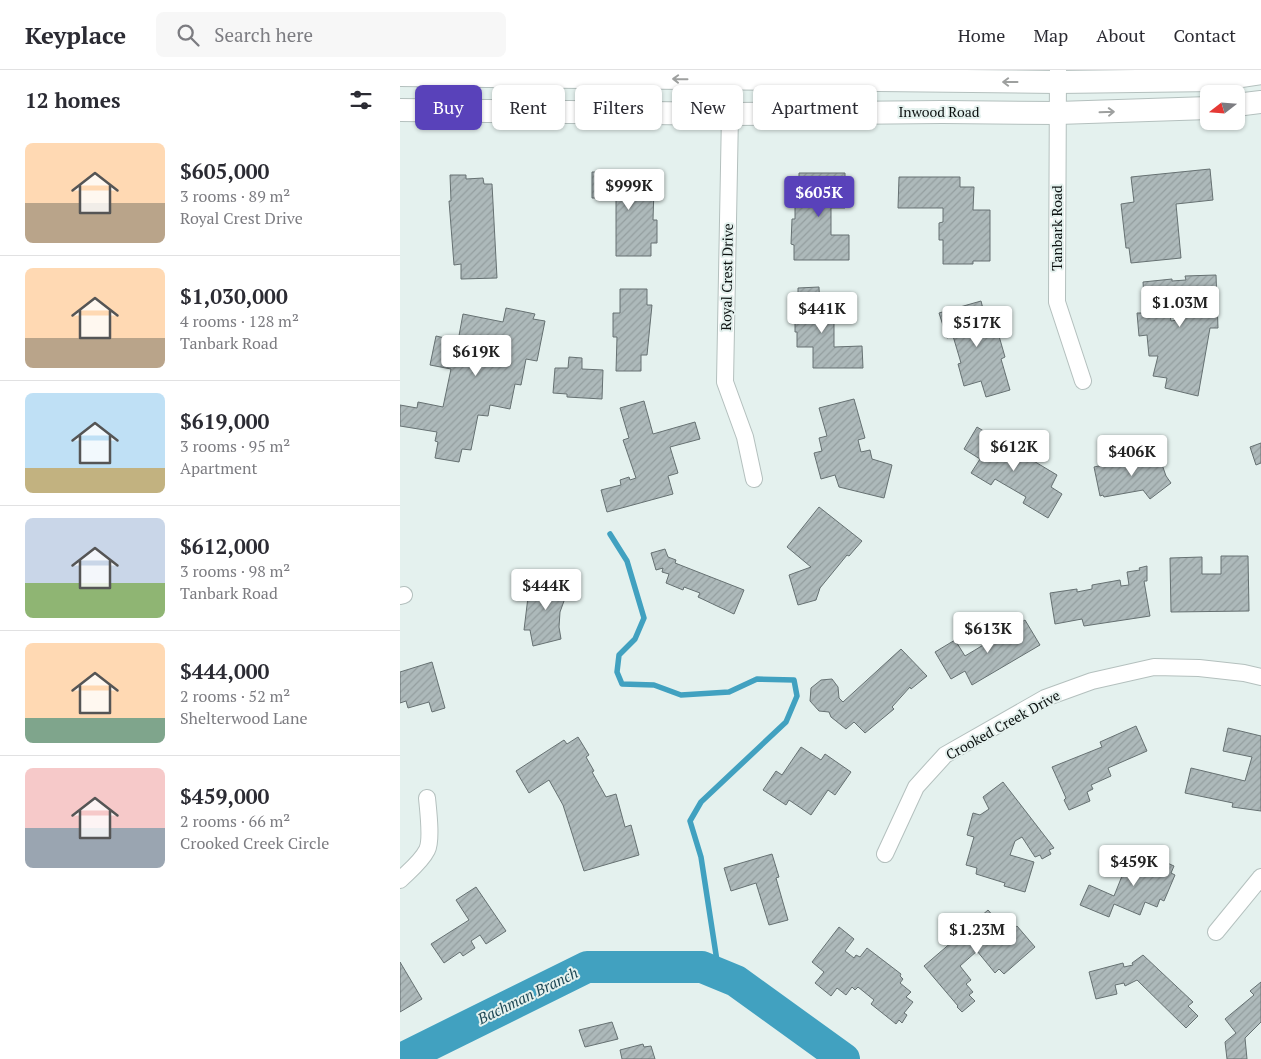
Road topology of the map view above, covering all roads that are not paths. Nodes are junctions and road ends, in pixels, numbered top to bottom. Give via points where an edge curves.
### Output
1 (1261, 73) edge
2 (400, 75) edge
3 (728, 75) edge
4 (1058, 76) edge
5 (1261, 102) edge
6 (1245, 104) edge
7 (1200, 108) edge
8 (400, 110) edge
9 (672, 113) edge
10 (743, 114) edge
11 (1058, 114) junction
12 (730, 130) edge
13 (1083, 382) dead end
14 (754, 479) dead end
15 (1261, 677) edge
16 (427, 798) dead end
17 (885, 854) dead end
18 (1261, 877) edge
19 (400, 880) edge
20 (1216, 932) dead end

1 - 4 main road via 1216,80
3 -> 2 main road
4 -> 3 main road
4 - 11 street, Tanbark Road
5 - 6 main road
11 -> 7 main road, Inwood Road
8 - 9 main road, Inwood Road
10 - 11 main road, Inwood Road
11 - 13 street, Tanbark Road via 1057,302
12 - 14 street, Royal Crest Drive via 725,382 745,437
15 - 17 street, Crooked Creek Drive via 1244,672 1154,667 1092,681 1045,698 945,755 916,787
16 - 19 street via 428,848
18 - 20 street

